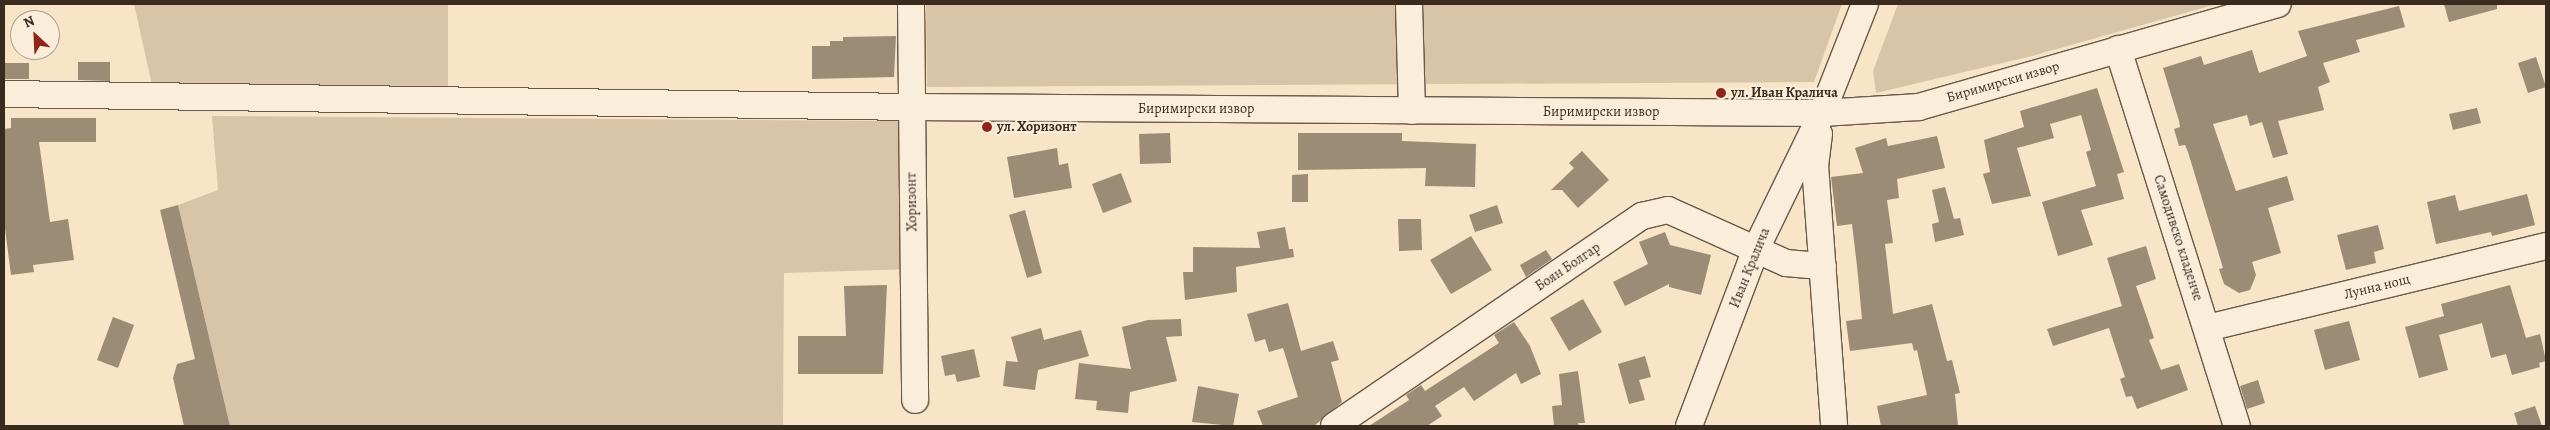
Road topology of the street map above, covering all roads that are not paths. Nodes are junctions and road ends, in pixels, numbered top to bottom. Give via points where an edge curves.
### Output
1 (911, 4) edge
2 (1409, 4) edge
3 (1865, 4) edge
4 (2278, 4) edge
5 (2118, 49) junction
6 (4, 94) edge
7 (910, 107) junction
8 (1412, 111) junction
9 (1822, 114) junction
10 (2546, 246) edge
11 (1755, 251) junction
12 (1823, 266) junction
13 (2207, 328) junction
14 (915, 400) dead end
15 (1334, 426) edge
16 (1689, 426) edge
17 (1834, 426) edge
18 (2237, 426) edge

1 - 7 street, Хоризонт
2 - 8 street
3 - 9 street, Иван Кралича
4 - 5 street, Биримирски извор
5 - 9 street, Биримирски извор via 1919,106
5 - 13 street, Самодивско кладенче
6 - 7 street, Биримирски извор
7 - 8 street, Биримирски извор
7 - 14 street, Хоризонт
8 - 9 street, Биримирски извор
9 - 11 street, Иван Кралича
9 - 12 street, Иван Кралича via 1815,165
10 - 13 street, Лунна нощ
11 - 12 street, Боян Болгар via 1786,263
11 - 15 street, Боян Болгар via 1668,210 1642,216
11 - 16 street, Иван Кралича
12 - 17 street, Иван Кралича
13 - 18 street, Самодивско кладенче

